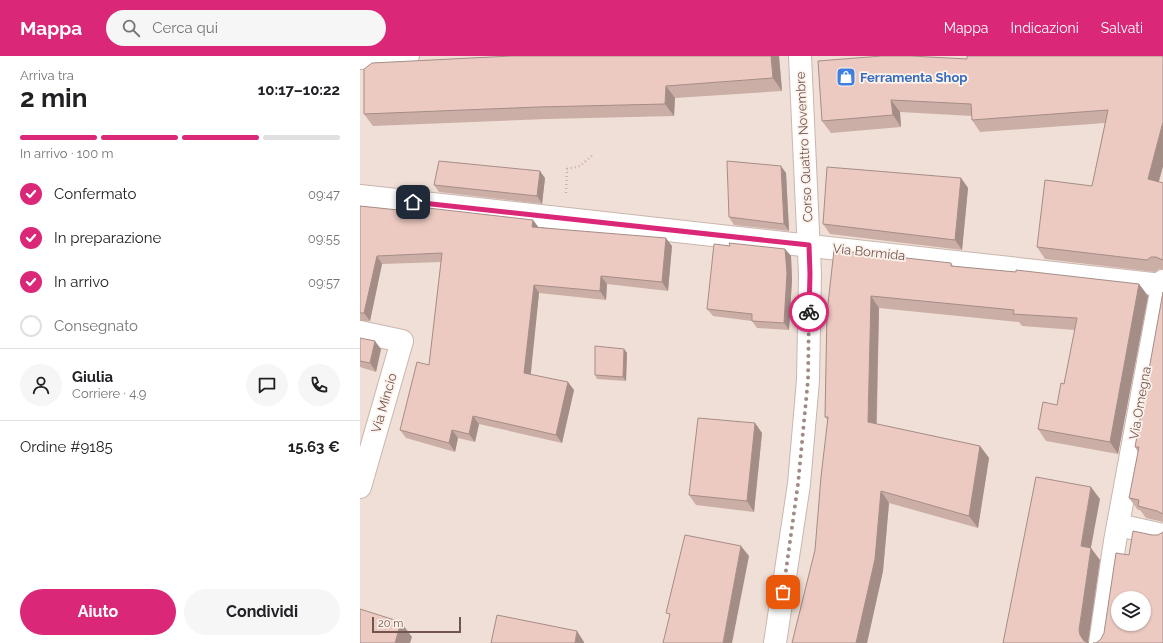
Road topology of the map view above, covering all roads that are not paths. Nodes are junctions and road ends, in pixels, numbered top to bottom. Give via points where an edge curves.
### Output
1 (408, 56) edge
2 (800, 56) edge
3 (360, 58) edge
4 (360, 196) edge
5 (809, 245) junction
6 (1163, 284) edge
7 (360, 332) edge
8 (360, 487) edge
9 (1118, 525) junction
10 (1163, 535) edge
11 (774, 643) edge
12 (1100, 643) edge

1 - 3 street
2 - 5 street, Corso Quattro Novembre
4 - 5 street, Via Bormida
5 - 6 street, Via Bormida
5 - 11 street, Corso Quattro Novembre via 807,388 798,484
6 - 9 street, Via Omegna
7 - 8 street, Via Mincio via 402,341
9 - 10 street
9 - 12 street, Via Omegna

